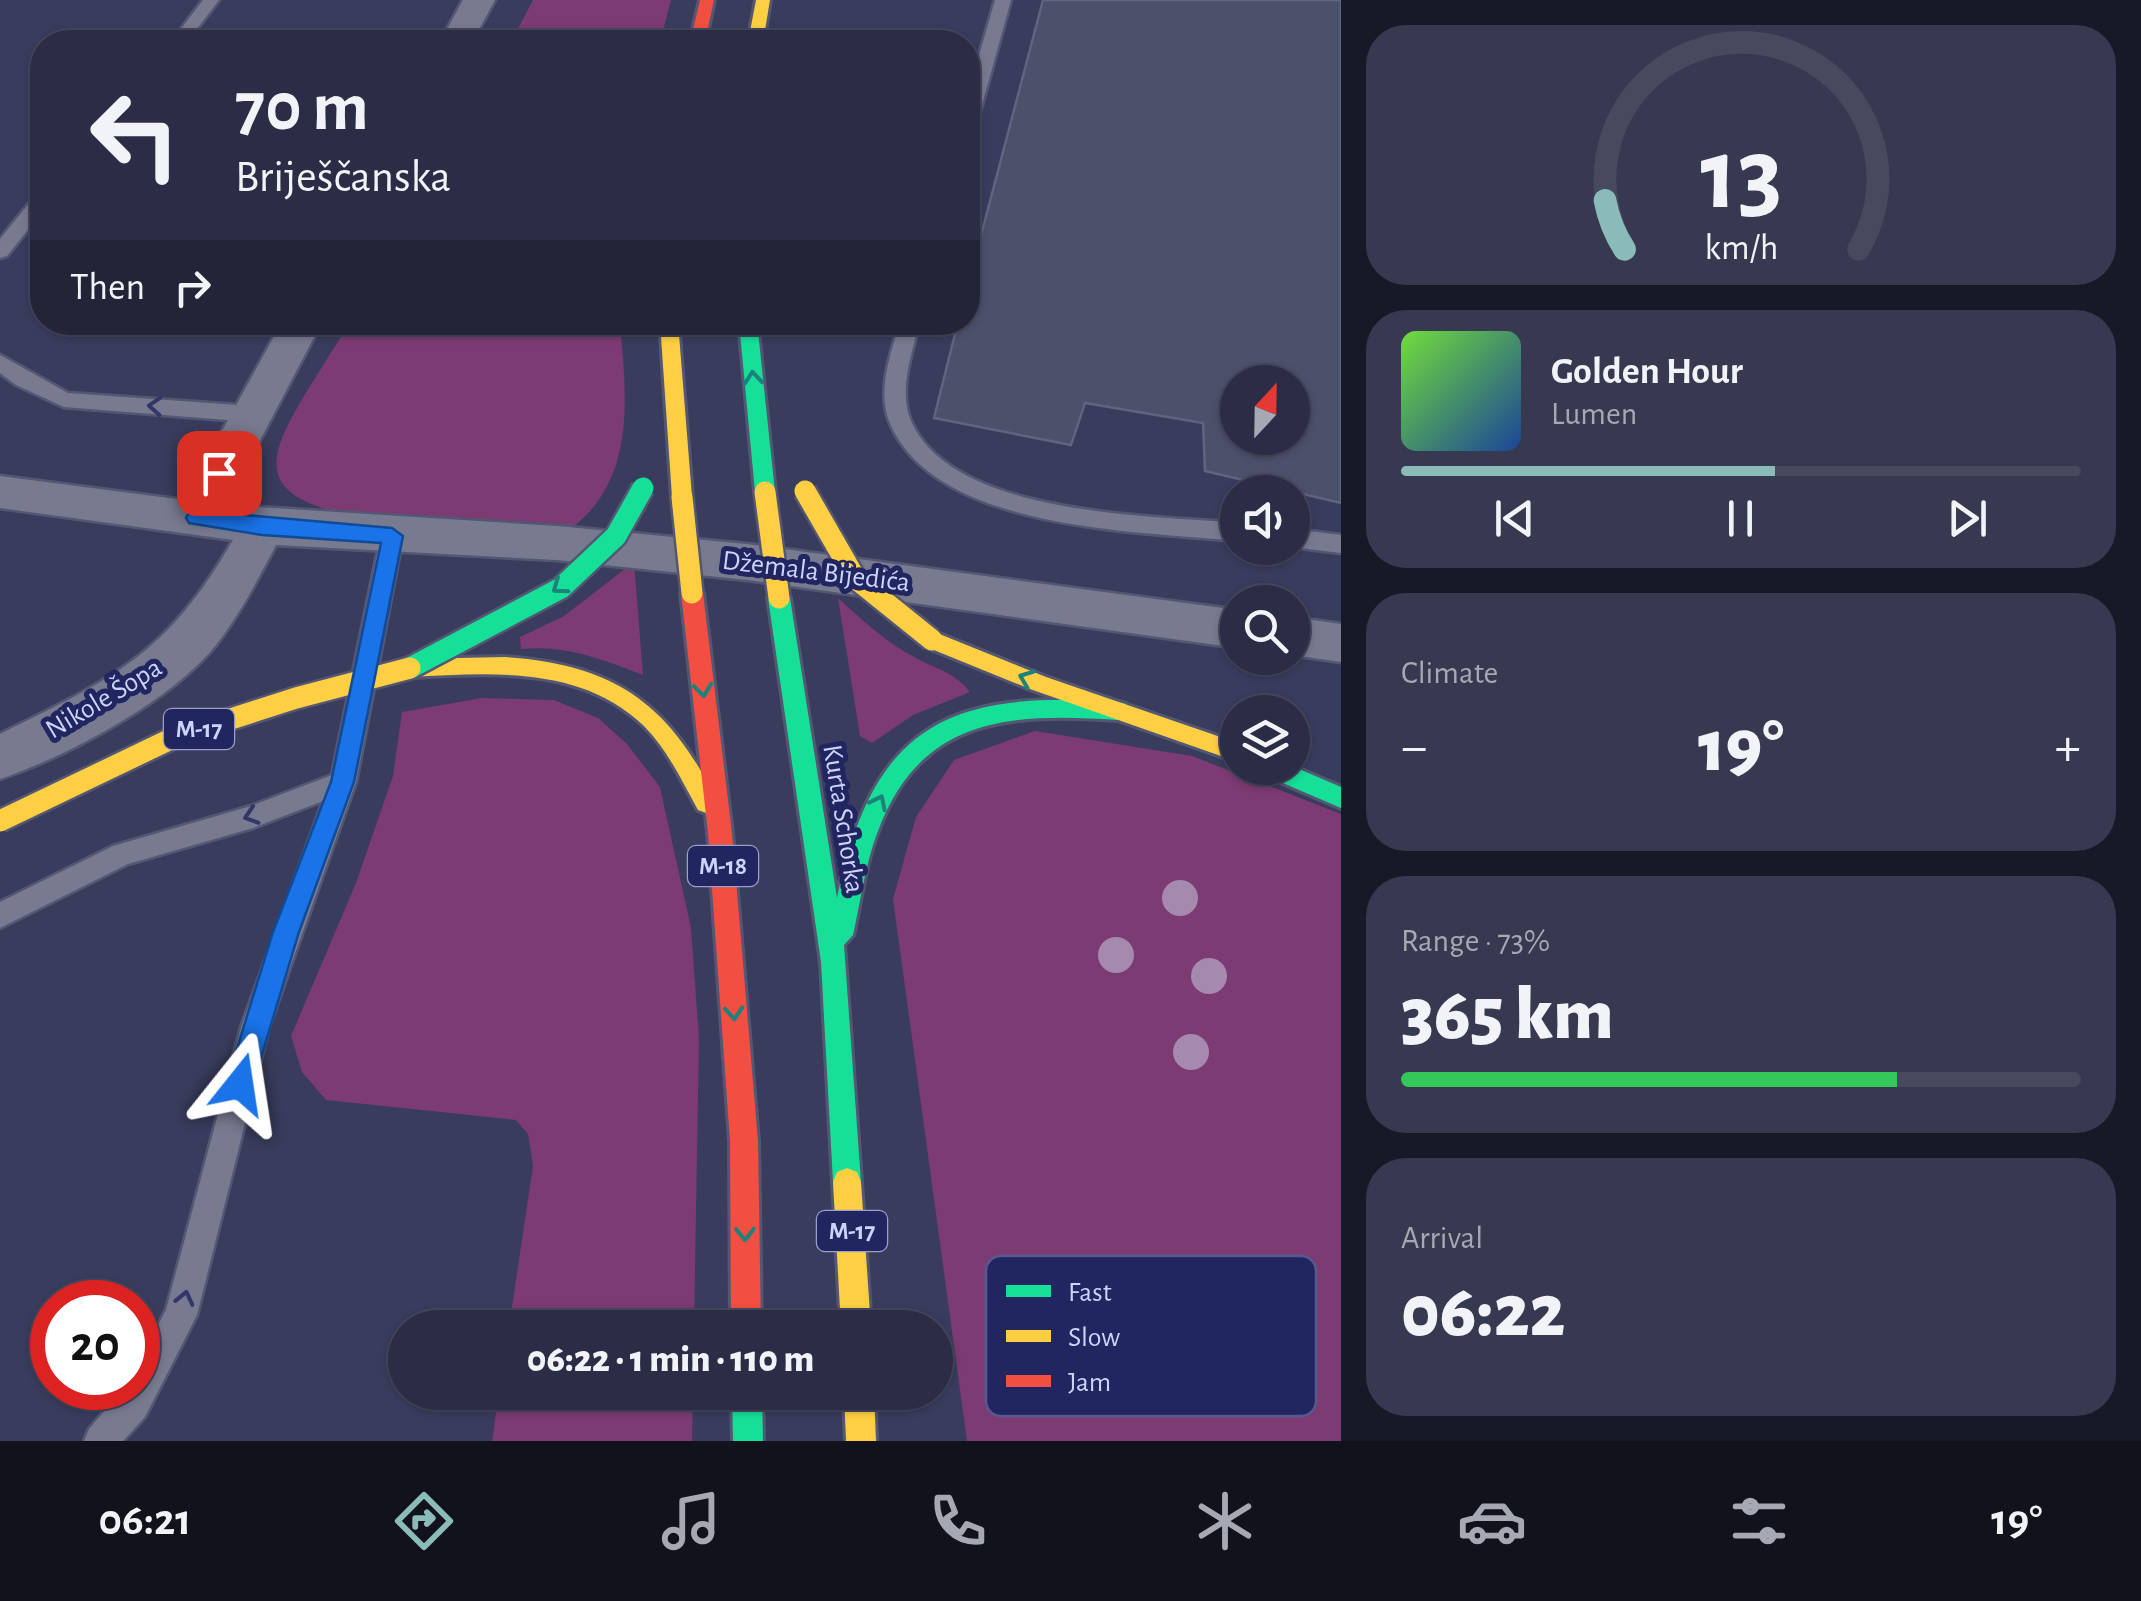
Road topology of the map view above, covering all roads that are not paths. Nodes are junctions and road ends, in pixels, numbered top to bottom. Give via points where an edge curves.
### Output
1 (211, 0) edge
2 (479, 0) edge
3 (706, 0) edge
4 (763, 0) edge
5 (1003, 0) edge
6 (188, 30) edge
7 (463, 30) edge
8 (699, 30) edge
9 (757, 30) edge
10 (980, 80) edge
11 (30, 215) edge
12 (0, 252) edge
13 (295, 335) edge
14 (670, 335) edge
15 (749, 335) edge
16 (906, 335) edge
17 (0, 362) edge
18 (674, 410) junction
19 (252, 414) junction
20 (758, 433) junction
21 (0, 492) edge
22 (196, 518) junction
23 (262, 527) junction
24 (1220, 530) edge
25 (392, 536) junction
26 (1310, 540) edge
27 (1341, 544) edge
28 (1220, 627) edge
29 (1310, 639) edge
30 (1341, 643) edge
31 (410, 668) junction
32 (1118, 711) junction
33 (1220, 747) edge
34 (0, 758) edge
35 (343, 782) junction
36 (1310, 785) edge
37 (1341, 798) edge
38 (0, 821) edge
39 (720, 833) junction
40 (0, 916) edge
41 (834, 962) junction
42 (746, 1310) edge
43 (855, 1310) edge
44 (747, 1410) edge
45 (860, 1410) edge
46 (101, 1441) edge
47 (748, 1441) edge
48 (862, 1441) edge

1 - 6 lane
2 - 7 street
3 - 8 main road
4 - 9 main road
5 - 10 lane
11 - 12 lane
13 - 19 street
14 - 18 main road, M-17
20 -> 15 main road, Kurta Schorka / M-17
16 - 24 lane via 894,376 900,422 922,453 960,486 1047,510
19 -> 17 lane via 64,400
18 -> 31 main road, M-17, bridge via 616,536 562,588
18 -> 39 main road, M-18, bridge
19 - 22 street
32 -> 20 main road, bridge via 932,640 854,578
20 - 41 main road, Kurta Schorka / M-17, bridge
21 - 22 street, Džemala Bijedića
22 - 23 street, Džemala Bijedića
23 - 25 street, Džemala Bijedića
23 - 34 street, Nikole Šopa via 197,634 168,664
25 - 28 street, Džemala Bijedića via 747,562
25 - 35 lane
26 - 27 lane
29 - 30 street
31 - 38 main road, M-17, bridge via 175,737
31 - 39 main road via 508,664 605,683 642,707 684,757
32 - 33 main road
41 -> 32 main road via 866,828 890,778 920,744 1008,707
35 -> 40 lane via 122,854
46 -> 35 lane via 134,1405 181,1314 255,1027
36 - 37 main road
39 -> 42 main road, M-18 via 744,1140
41 - 43 main road, Kurta Schorka / M-17
44 - 47 main road
45 - 48 main road

